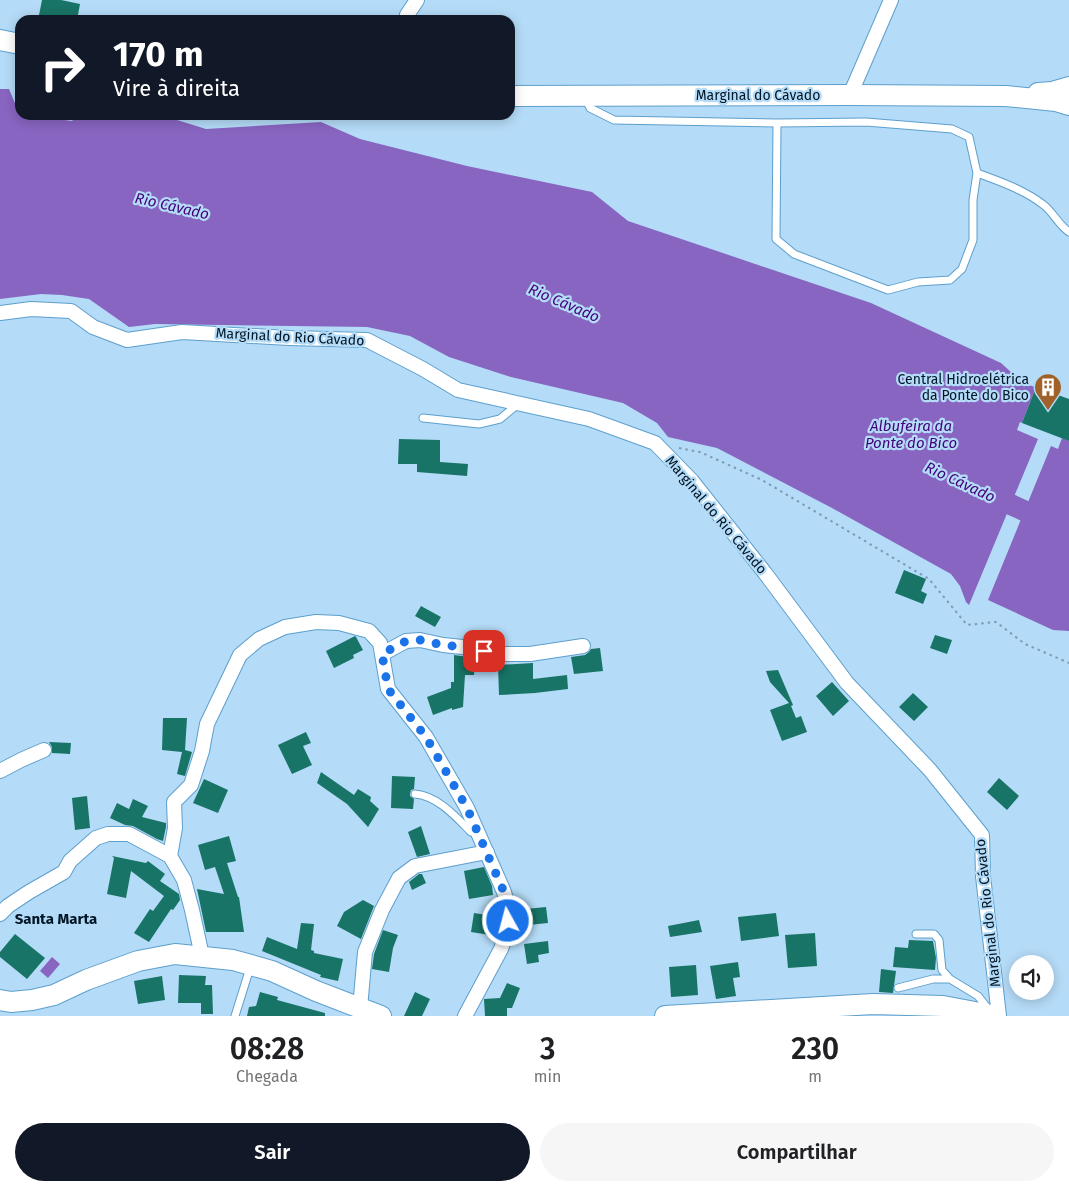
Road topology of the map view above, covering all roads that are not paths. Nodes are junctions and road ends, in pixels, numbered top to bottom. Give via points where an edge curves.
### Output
1 (417, 0) edge
2 (891, 0) edge
3 (407, 15) edge
4 (0, 40) edge
5 (15, 43) edge
6 (1069, 87) edge
7 (850, 95) junction
8 (515, 96) edge
9 (583, 96) junction
10 (1006, 96) junction
11 (1069, 104) edge
12 (777, 123) junction
13 (977, 173) junction
14 (1069, 232) edge
15 (0, 313) edge
16 (518, 404) junction
17 (422, 418) dead end
18 (583, 646) dead end
19 (382, 654) junction
20 (44, 750) dead end
21 (0, 770) edge
22 (415, 794) dead end
23 (477, 829) junction
24 (486, 852) junction
25 (170, 856) junction
26 (0, 914) edge
27 (916, 934) dead end
28 (200, 956) junction
29 (252, 965) junction
30 (950, 979) junction
31 (898, 988) dead end
32 (0, 1000) edge
33 (360, 1008) junction
34 (235, 1016) edge
35 (381, 1016) edge
36 (465, 1016) edge
37 (665, 1016) edge
38 (994, 1016) edge

1 - 3 street
2 - 7 street
4 - 5 street
6 - 10 street via 1052,92
7 - 9 street, Marginal do Cávado
7 - 10 street, Marginal do Cávado
8 - 9 street, Marginal do Cávado
9 - 12 lane via 590,108 614,120
10 - 11 street
12 - 13 lane via 866,122 952,129 969,137
12 - 13 lane via 776,239 794,254 888,290 918,282 950,280 962,269 973,240
13 - 14 lane via 1023,191 1046,207
15 - 16 street, Marginal do Rio Cávado via 31,309 71,311 93,327 126,340 182,332 367,340 458,390
16 - 17 lane via 500,419 479,424
16 - 38 street, Marginal do Rio Cávado via 589,420 655,443 698,488 847,683 930,770 982,835
18 - 19 street via 530,654 496,654 420,640 406,641
19 - 23 street via 388,689 426,737
19 - 25 street via 380,644 369,631 339,623 316,622 285,627 259,639 240,655 207,724 191,785 174,802 175,828
20 - 21 street
22 - 23 lane via 424,794 435,800 471,832
23 - 24 street
24 - 33 street via 414,866 399,878 365,952
24 - 36 street via 509,910 507,932
25 - 26 street via 128,834 96,838 70,861 64,872
25 - 28 street via 184,880
27 - 30 lane via 934,934 939,940 942,970
28 - 29 street
28 - 32 street via 175,954 138,961 54,994 32,1000
29 - 33 street
29 - 34 lane
30 - 31 lane via 933,979
30 - 38 lane via 978,996
33 - 35 street
37 - 38 street via 873,1004 943,1006

